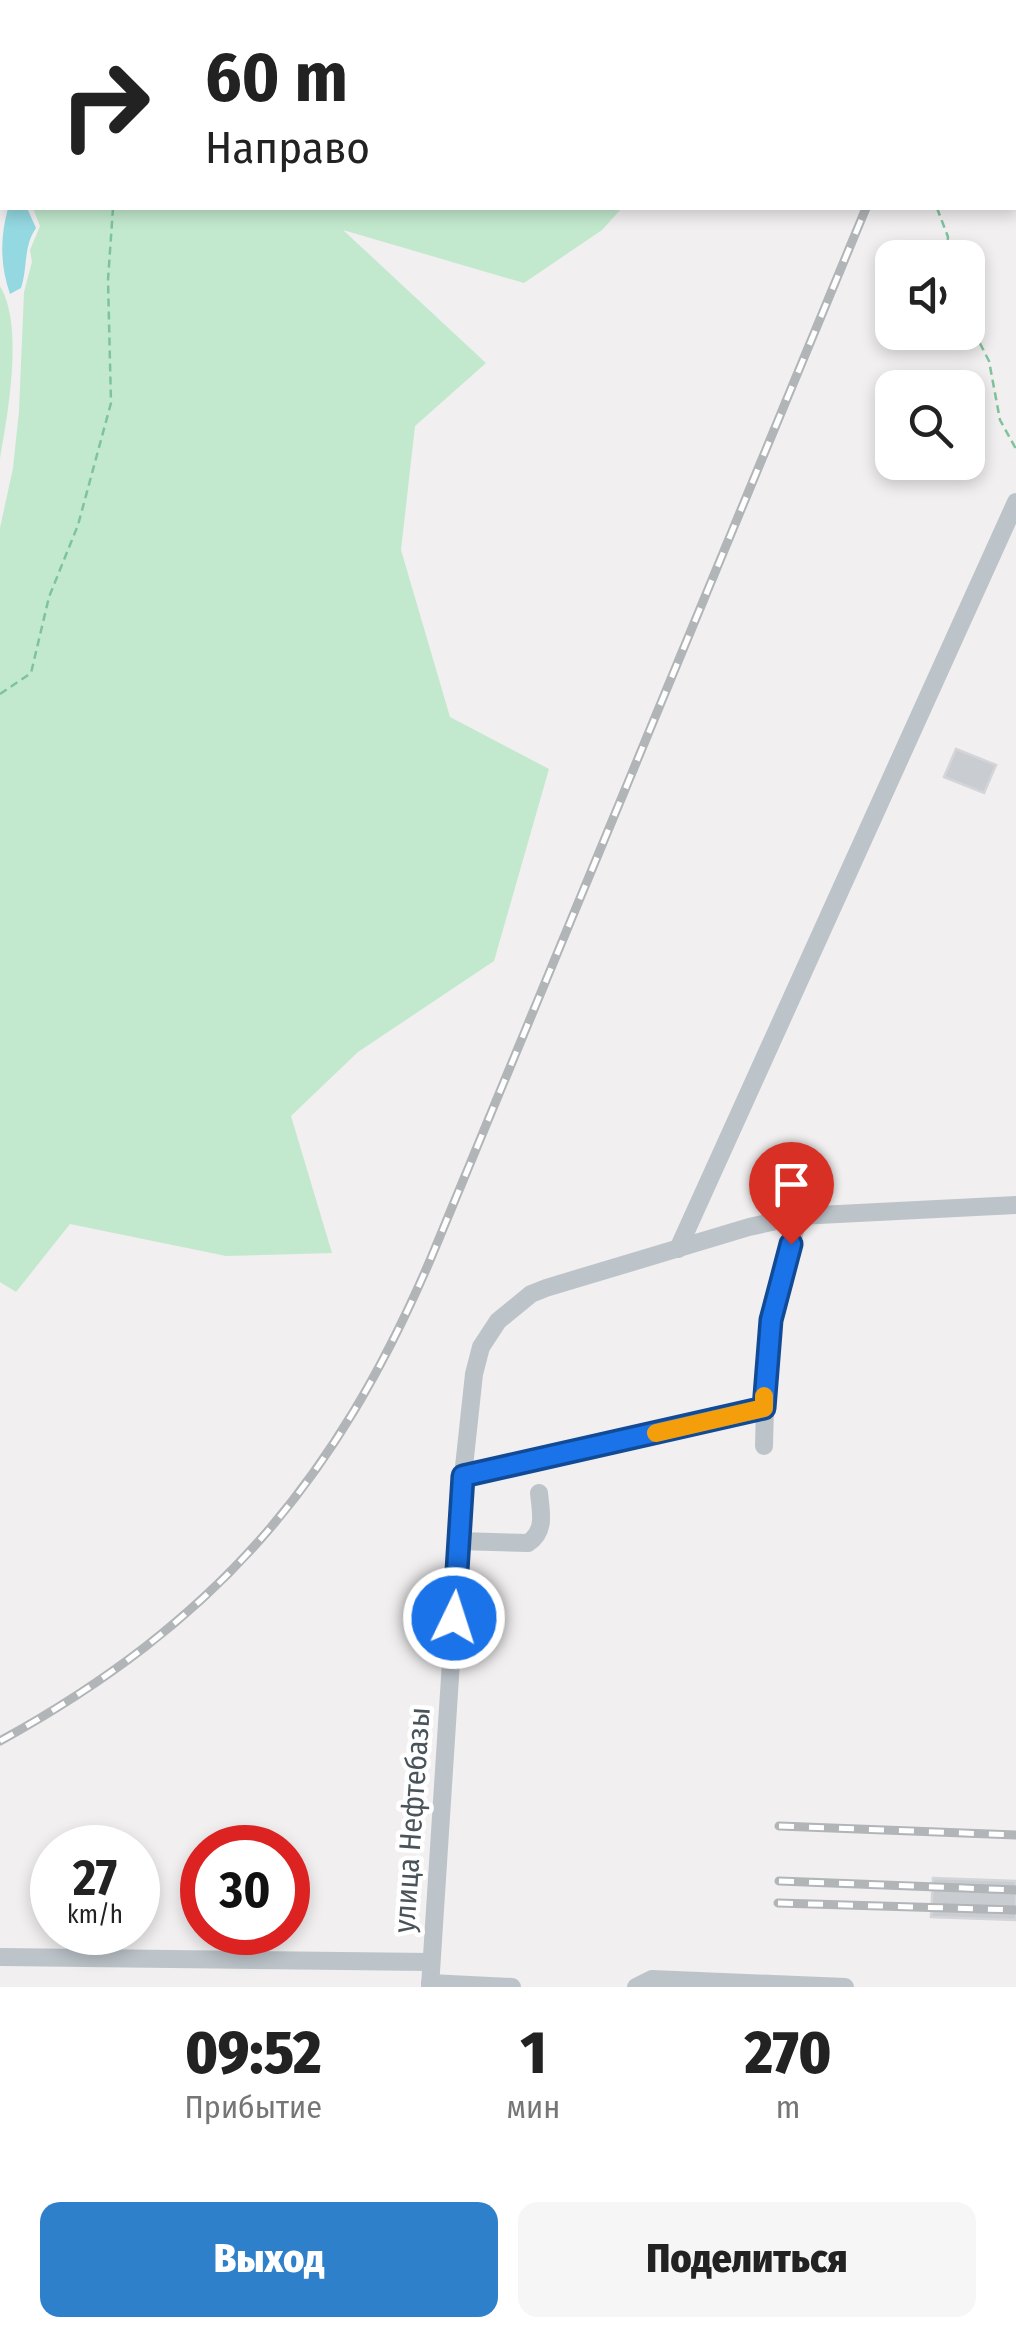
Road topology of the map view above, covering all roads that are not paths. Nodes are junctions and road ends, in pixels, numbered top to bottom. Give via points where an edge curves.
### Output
1 (1016, 502) edge
2 (1016, 1204) edge
3 (800, 1216) junction
4 (678, 1250) junction
5 (764, 1408) junction
6 (764, 1446) dead end
7 (463, 1476) junction
8 (540, 1493) dead end
9 (459, 1542) junction
10 (0, 1957) edge
11 (430, 1962) junction
12 (430, 1985) edge
13 (512, 1987) edge
14 (636, 1987) edge
15 (845, 1987) edge

1 - 4 street
2 - 3 street, улица Нефтебазы
3 - 4 street, улица Нефтебазы
3 - 5 street via 771,1320
4 - 7 street, улица Нефтебазы via 546,1288 498,1321 476,1360
5 - 6 street
5 - 7 street
7 - 9 street, улица Нефтебазы
8 - 9 street via 541,1527 528,1543
9 - 11 street, улица Нефтебазы
10 - 11 street
11 - 12 street, улица Нефтебазы
12 - 13 street
14 - 15 street via 652,1980

